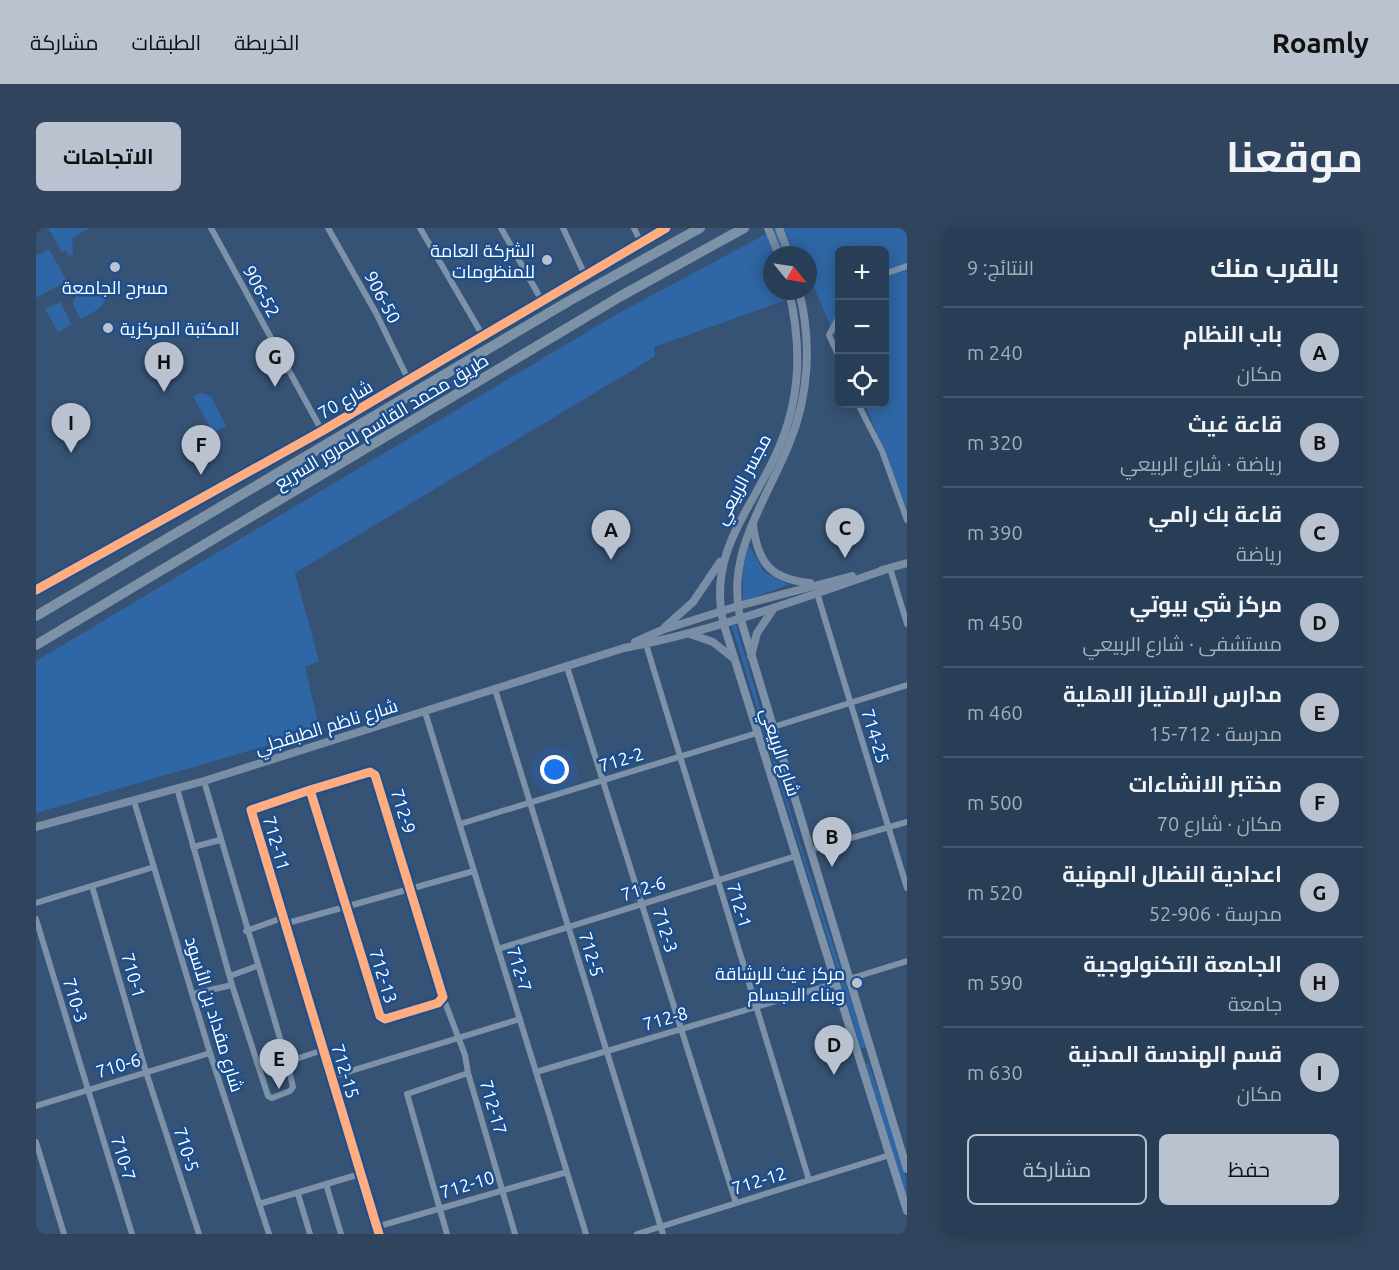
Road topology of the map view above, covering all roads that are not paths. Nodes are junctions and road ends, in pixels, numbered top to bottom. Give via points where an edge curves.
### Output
1 (211, 228) edge
2 (328, 228) edge
3 (420, 228) edge
4 (501, 228) edge
5 (563, 228) edge
6 (634, 228) edge
7 (666, 228) edge
8 (700, 228) edge
9 (744, 228) edge
10 (768, 228) edge
11 (779, 228) edge
12 (641, 243) junction
13 (775, 246) edge
14 (786, 246) edge
15 (907, 266) edge
16 (889, 273) edge
17 (585, 275) junction
18 (792, 300) edge
19 (800, 300) edge
20 (542, 302) junction
21 (835, 325) edge
22 (483, 336) junction
23 (803, 341) junction
24 (835, 347) edge
25 (409, 381) junction
26 (860, 408) edge
27 (322, 431) junction
28 (907, 520) edge
29 (753, 523) junction
30 (729, 539) junction
31 (907, 563) edge
32 (888, 568) junction
33 (817, 588) junction
34 (36, 590) edge
35 (738, 606) junction
36 (775, 607) junction
37 (721, 612) junction
38 (36, 616) edge
39 (740, 617) junction
40 (723, 622) junction
41 (907, 624) edge
42 (662, 630) junction
43 (680, 635) junction
44 (645, 641) junction
45 (36, 645) edge
46 (752, 656) junction
47 (733, 658) junction
48 (567, 667) junction
49 (907, 686) edge
50 (495, 689) junction
51 (850, 703) junction
52 (425, 712) junction
53 (773, 727) junction
54 (757, 733) junction
55 (679, 757) junction
56 (603, 780) junction
57 (204, 781) junction
58 (177, 788) junction
59 (310, 790) junction
60 (134, 801) junction
61 (530, 802) junction
62 (907, 822) edge
63 (460, 824) junction
64 (36, 827) edge
65 (889, 828) junction
66 (220, 840) junction
67 (194, 847) junction
68 (810, 850) junction
69 (796, 856) junction
70 (154, 867) junction
71 (474, 871) junction
72 (717, 881) junction
73 (92, 886) junction
74 (907, 888) edge
75 (410, 889) junction
76 (36, 903) edge
77 (642, 904) junction
78 (345, 907) junction
79 (36, 919) edge
80 (283, 921) junction
81 (568, 927) junction
82 (246, 931) junction
83 (498, 949) junction
84 (907, 961) edge
85 (257, 966) junction
86 (230, 976) junction
87 (849, 979) junction
88 (837, 983) junction
89 (232, 985) junction
90 (194, 994) junction
91 (443, 997) junction
92 (756, 1007) junction
93 (520, 1019) junction
94 (681, 1029) junction
95 (458, 1038) junction
96 (323, 1050) junction
97 (607, 1051) junction
98 (210, 1053) junction
99 (873, 1055) junction
100 (861, 1059) junction
101 (286, 1062) junction
102 (146, 1072) junction
103 (536, 1072) junction
104 (468, 1073) junction
105 (331, 1077) junction
106 (87, 1091) junction
107 (36, 1106) edge
108 (36, 1142) edge
109 (905, 1152) edge
110 (890, 1155) junction
111 (907, 1169) edge
112 (567, 1172) junction
113 (360, 1174) junction
114 (809, 1180) junction
115 (326, 1184) junction
116 (502, 1190) junction
117 (298, 1194) junction
118 (736, 1203) junction
119 (259, 1204) junction
120 (439, 1209) junction
121 (907, 1211) edge
122 (376, 1227) junction
123 (661, 1227) junction
124 (64, 1234) edge
125 (132, 1234) edge
126 (199, 1234) edge
127 (269, 1234) edge
128 (310, 1234) edge
129 (342, 1234) edge
130 (379, 1234) edge
131 (447, 1234) edge
132 (515, 1234) edge
133 (586, 1234) edge
134 (637, 1234) edge
135 (663, 1234) edge

1 - 27 street, 906-52
2 - 25 street, 906-50
3 - 22 street
4 - 20 street
5 - 17 street
6 - 12 street
7 - 12 street, شارع 70
8 - 38 highway, طريق محمد القاسم للمرور السريع via 569,301
9 - 45 highway, طريق محمد القاسم للمرور السريع via 621,296
10 - 13 main road
11 - 14 main road
12 - 17 street, شارع 70
15 - 16 street
17 - 20 street, شارع 70
18 - 23 main road, مجسر الربيعي
19 - 23 main road, مجسر الربيعي
20 - 22 street, شارع 70
21 - 24 street via 830,335
22 - 25 street, شارع 70
23 - 29 main road, مجسر الربيعي via 805,385 797,421
23 - 30 main road, مجسر الربيعي via 785,431
25 - 27 street, شارع 70
26 - 28 street via 882,451
27 - 34 street, شارع 70
29 - 33 main road via 756,546 775,574
29 - 35 main road, مجسر الربيعي via 738,561
30 - 37 main road, مجسر الربيعي via 720,586
30 - 42 main road via 704,590
31 - 32 main road, شارع ناظم الطبقجلي
32 - 33 main road, شارع ناظم الطبقجلي
32 - 41 street
33 - 35 main road, شارع ناظم الطبقجلي
33 - 36 main road, شارع ناظم الطبقجلي
33 - 51 street, 714-25
35 - 37 main road, شارع ناظم الطبقجلي
35 - 39 main road, شارع الربيعي
36 - 39 main road, شارع ناظم الطبقجلي
36 - 46 main road via 759,628
37 - 40 main road, شارع الربيعي
37 - 42 main road, شارع ناظم الطبقجلي
39 - 40 main road, شارع ناظم الطبقجلي
39 - 46 street, شارع الربيعي
40 - 43 main road, شارع ناظم الطبقجلي
40 - 47 street, شارع الربيعي
42 - 44 main road, شارع ناظم الطبقجلي
43 - 44 main road, شارع ناظم الطبقجلي
43 - 47 main road via 701,636
44 - 48 main road, شارع ناظم الطبقجلي
44 - 55 street, 712-1
46 - 53 street, شارع الربيعي
47 - 54 street, شارع الربيعي
48 - 50 main road, شارع ناظم الطبقجلي
48 - 56 street, 712-3
49 - 51 street
50 - 52 main road, شارع ناظم الطبقجلي
50 - 61 street, 712-5
51 - 53 street
51 - 65 street, 714-25
52 - 57 main road, شارع ناظم الطبقجلي
52 - 63 street, 712-7
53 - 68 street, شارع الربيعي
54 - 55 street, 712-2
54 - 69 street, شارع الربيعي
55 - 56 street, 712-2
55 - 72 street, 712-1
56 - 61 street, 712-2
56 - 77 street, 712-3
57 - 58 main road, شارع ناظم الطبقجلي
57 - 66 street
58 - 60 main road, شارع ناظم الطبقجلي
58 - 67 street
59 - 75 street, 712-9 via 373,772
59 - 78 street
59 - 80 street, 712-11 via 251,810
60 - 64 main road, شارع ناظم الطبقجلي
60 - 70 street, شارع مقداد بن الأسود
61 - 63 street, 712-2
61 - 81 street, 712-5
62 - 65 street
63 - 71 street, 712-7
65 - 68 street
65 - 74 street, 714-25
66 - 67 street
66 - 82 street
67 - 86 street
68 - 87 street, شارع الربيعي
69 - 72 street, 712-6
69 - 88 street, شارع الربيعي
70 - 73 street
70 - 90 street, شارع مقداد بن الأسود
71 - 75 street
71 - 83 street, 712-7
72 - 77 street, 712-6
72 - 92 street, 712-1
73 - 76 street
73 - 102 street, 710-1
75 - 78 street
75 - 91 street
77 - 81 street, 712-6
77 - 94 street, 712-3
78 - 80 street
78 - 91 street, 712-13 via 382,1019 438,1003
79 - 106 street, 710-3
80 - 82 street
80 - 96 street, 712-15
81 - 83 street, 712-6
81 - 97 street, 712-5
82 - 85 street
83 - 93 street, 712-7
84 - 87 street
85 - 86 street
85 - 101 street
86 - 89 street
87 - 99 street, شارع الربيعي
88 - 92 street, 712-8
88 - 100 street, شارع الربيعي
89 - 90 street
89 - 101 street via 268,1096 272,1098 293,1088
90 - 98 street, شارع مقداد بن الأسود
91 - 95 street
92 - 94 street, 712-8
92 - 114 street, 712-1
93 - 95 street
93 - 103 street, 712-7
94 - 97 street, 712-8
94 - 118 street, 712-3
95 - 104 street
95 - 105 street
96 - 101 street
96 - 105 street, 712-15
97 - 103 street, 712-8
97 - 123 street, 712-5
98 - 102 street, 710-6
98 - 119 street, شارع مقداد بن الأسود
99 - 100 street
99 - 109 street, شارع الربيعي
100 - 110 street, شارع الربيعي
102 - 106 street, 710-6
102 - 126 street, 710-5
103 - 112 street, 712-7
104 - 116 street, 712-17
104 - 120 street, 712-17 via 407,1094
105 - 113 street, 712-15
106 - 107 street, 710-6
106 - 125 street, 710-7
108 - 124 street
109 - 111 street, شارع الربيعي
110 - 114 street, 712-12
110 - 121 street, شارع الربيعي
112 - 116 street, 712-10
112 - 133 street, 712-7
113 - 115 street
113 - 122 street, 712-15
114 - 118 street, 712-12
115 - 117 street
115 - 129 street
116 - 120 street, 712-10
116 - 132 street, 712-17
117 - 119 street
117 - 128 street
118 - 123 street, 712-12
119 - 127 street, شارع مقداد بن الأسود
120 - 122 street, 712-10
120 - 131 street
122 - 130 street, 712-15
123 - 134 street, 712-12
123 - 135 street, 712-5

